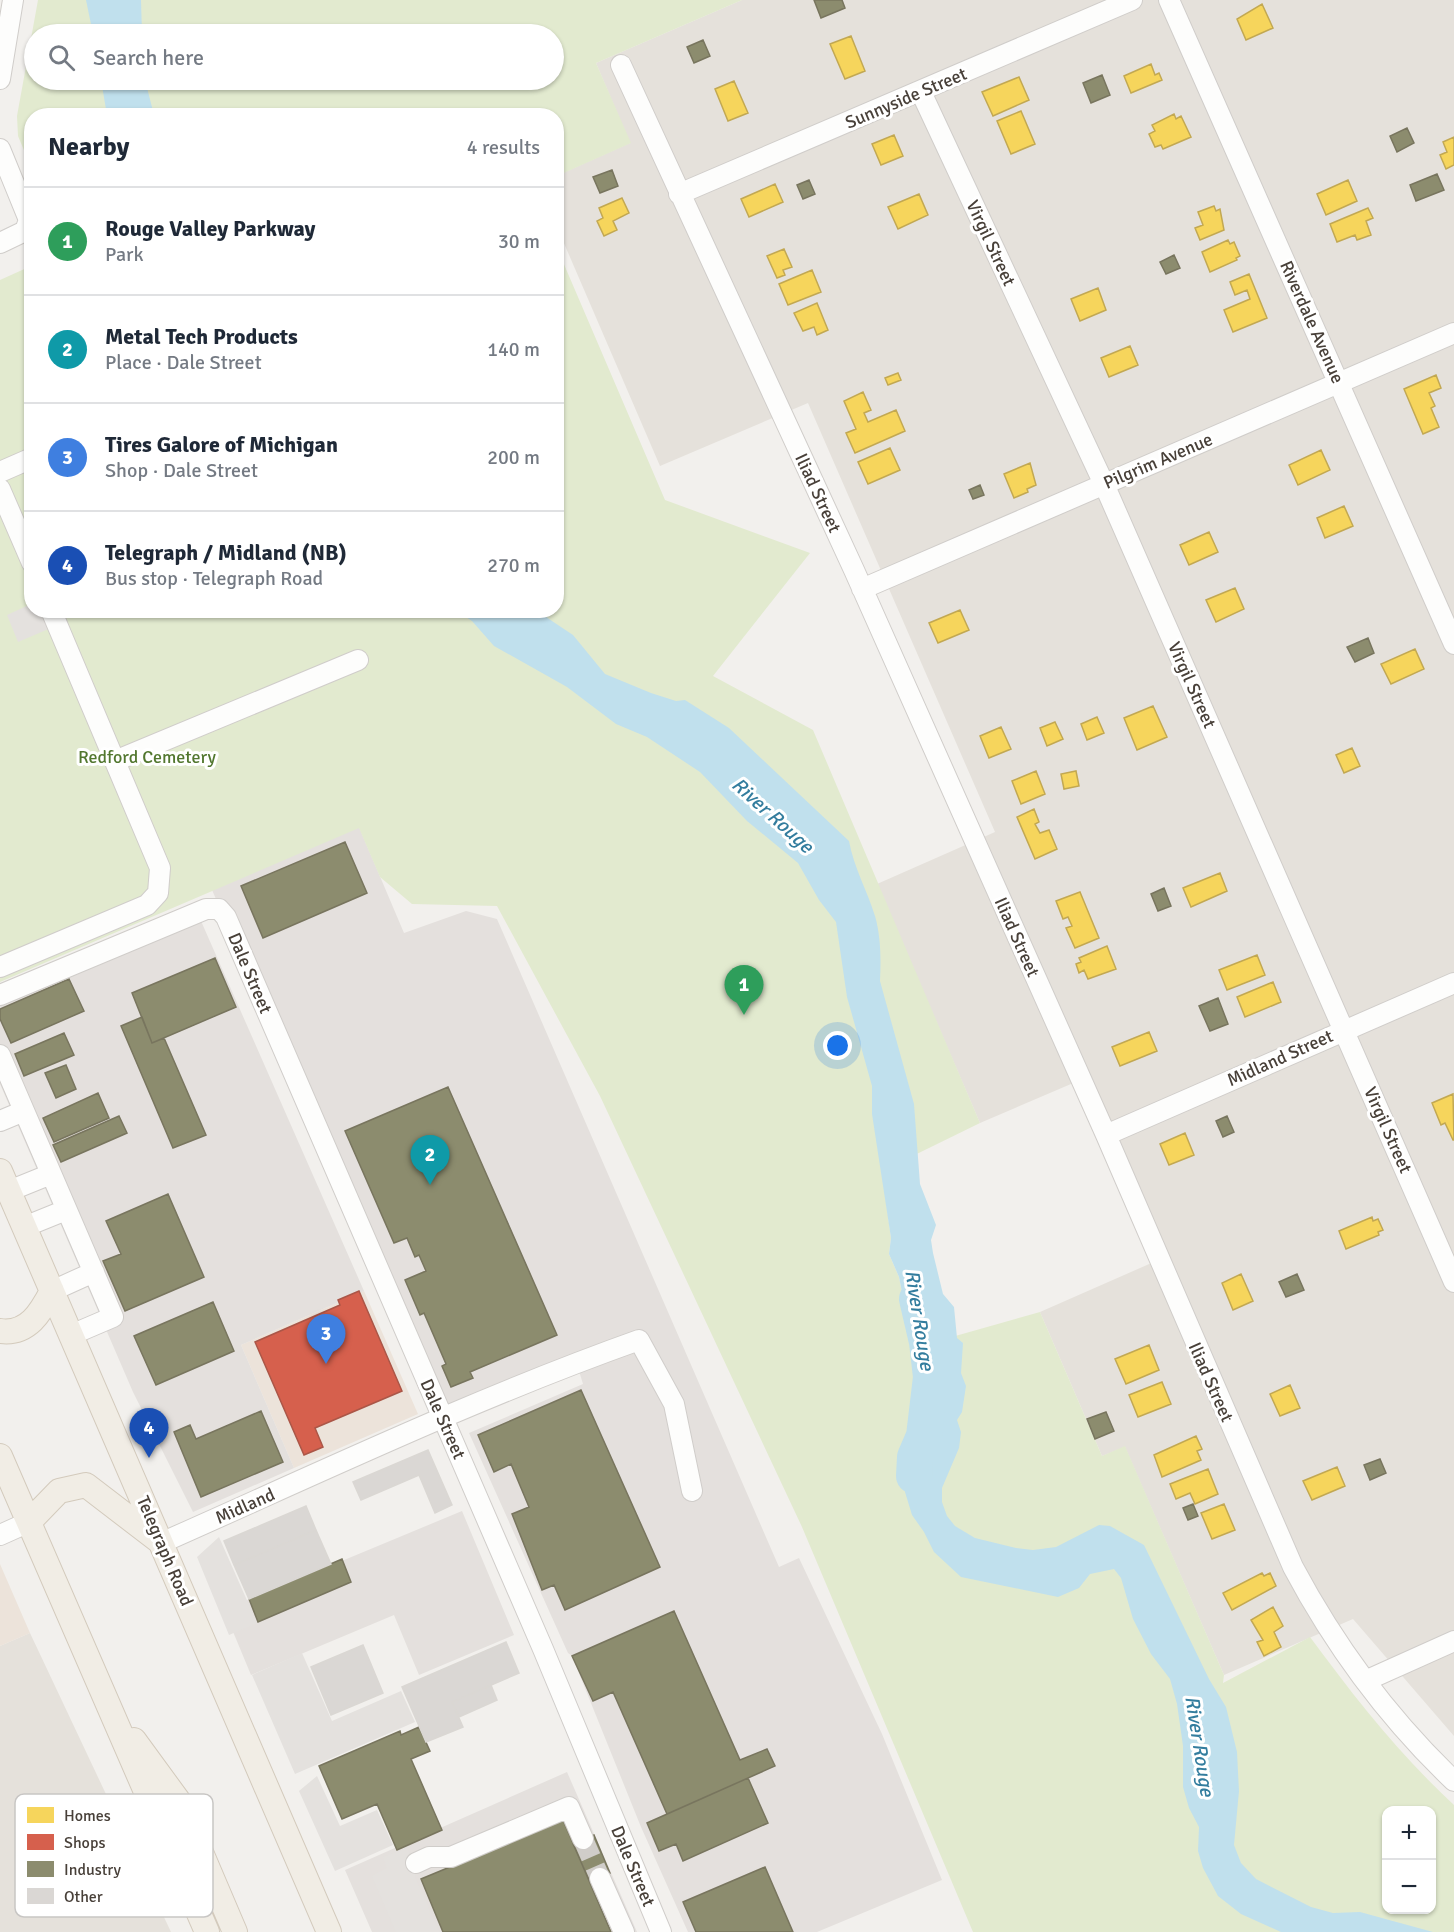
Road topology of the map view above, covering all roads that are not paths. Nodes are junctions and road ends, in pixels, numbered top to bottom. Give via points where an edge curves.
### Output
1 (13, 0) edge
2 (1132, 0) edge
3 (1169, 0) edge
4 (621, 65) dead end
5 (0, 79) edge
6 (921, 92) junction
7 (0, 149) edge
8 (679, 194) junction
9 (24, 208) edge
10 (24, 231) edge
11 (0, 243) edge
12 (1454, 333) edge
13 (1338, 383) junction
14 (24, 462) edge
15 (0, 472) edge
16 (1104, 484) junction
17 (0, 489) edge
18 (24, 544) edge
19 (862, 589) junction
20 (54, 618) edge
21 (1454, 644) edge
22 (350, 669) dead end
23 (115, 761) junction
24 (0, 967) edge
25 (1454, 983) edge
26 (0, 995) edge
27 (1343, 1030) junction
28 (0, 1056) edge
29 (24, 1111) junction
30 (0, 1121) edge
31 (1106, 1135) junction
32 (51, 1174) junction
33 (4, 1181) edge
34 (66, 1209) junction
35 (24, 1227) junction
36 (94, 1272) junction
37 (1454, 1282) edge
38 (52, 1291) junction
39 (0, 1331) edge
40 (71, 1335) junction
41 (444, 1419) junction
42 (0, 1456) edge
43 (692, 1491) dead end
44 (29, 1522) junction
45 (0, 1535) edge
46 (161, 1543) junction
47 (1454, 1641) edge
48 (1365, 1681) junction
49 (107, 1701) junction
50 (1454, 1781) edge
51 (147, 1794) edge
52 (174, 1794) edge
53 (583, 1839) tunnel mouth
54 (416, 1863) dead end
55 (600, 1878) tunnel mouth
56 (213, 1880) edge
57 (201, 1917) edge
58 (207, 1932) edge
59 (235, 1932) edge
60 (328, 1932) edge
61 (624, 1932) edge
62 (661, 1932) edge

1 - 5 street
2 - 6 street, Sunnyside Street
3 - 13 street, Riverdale Avenue
4 - 8 street, Iliad Street
6 - 8 street, Sunnyside Street
6 - 16 street, Virgil Street
7 - 9 street
8 - 19 street, Iliad Street
10 - 11 street
12 - 13 street, Pilgrim Avenue
13 - 16 street, Pilgrim Avenue
13 - 21 street, Riverdale Avenue
14 - 15 street
16 - 19 street, Pilgrim Avenue
16 - 27 street, Virgil Street
17 - 18 street
19 - 31 street, Iliad Street
20 - 23 street
22 - 23 street
23 - 24 street via 160,868 158,893 147,905
25 - 27 street, Midland Street
26 - 41 street, Dale Street via 206,909 219,909 226,917
27 - 31 street, Midland Street
27 - 37 street, Virgil Street
28 - 29 street
29 - 30 street
29 - 32 street
31 - 48 street, Iliad Street via 1293,1567 1314,1608
32 - 33 street
32 - 34 street
33 - 35 main road, Telegraph Road
34 - 35 street
34 - 36 street
35 - 38 main road, Telegraph Road
36 - 38 street
36 - 40 street via 112,1317
38 - 39 main road via 36,1319 7,1332
38 - 40 main road, Telegraph Road
40 - 46 main road, Telegraph Road
41 - 43 street via 639,1340 675,1404
41 - 46 street, Midland
41 - 62 street, Dale Street
42 - 44 main road
44 - 45 street
44 - 46 main road via 59,1491 86,1485
44 - 49 main road
46 - 60 main road, Telegraph Road
47 - 48 street
48 - 50 street, Iliad Street via 1406,1733
49 - 51 main road
49 - 52 main road
53 - 54 street via 569,1807 451,1857 429,1857
55 - 61 street
56 - 59 main road
57 - 58 main road

